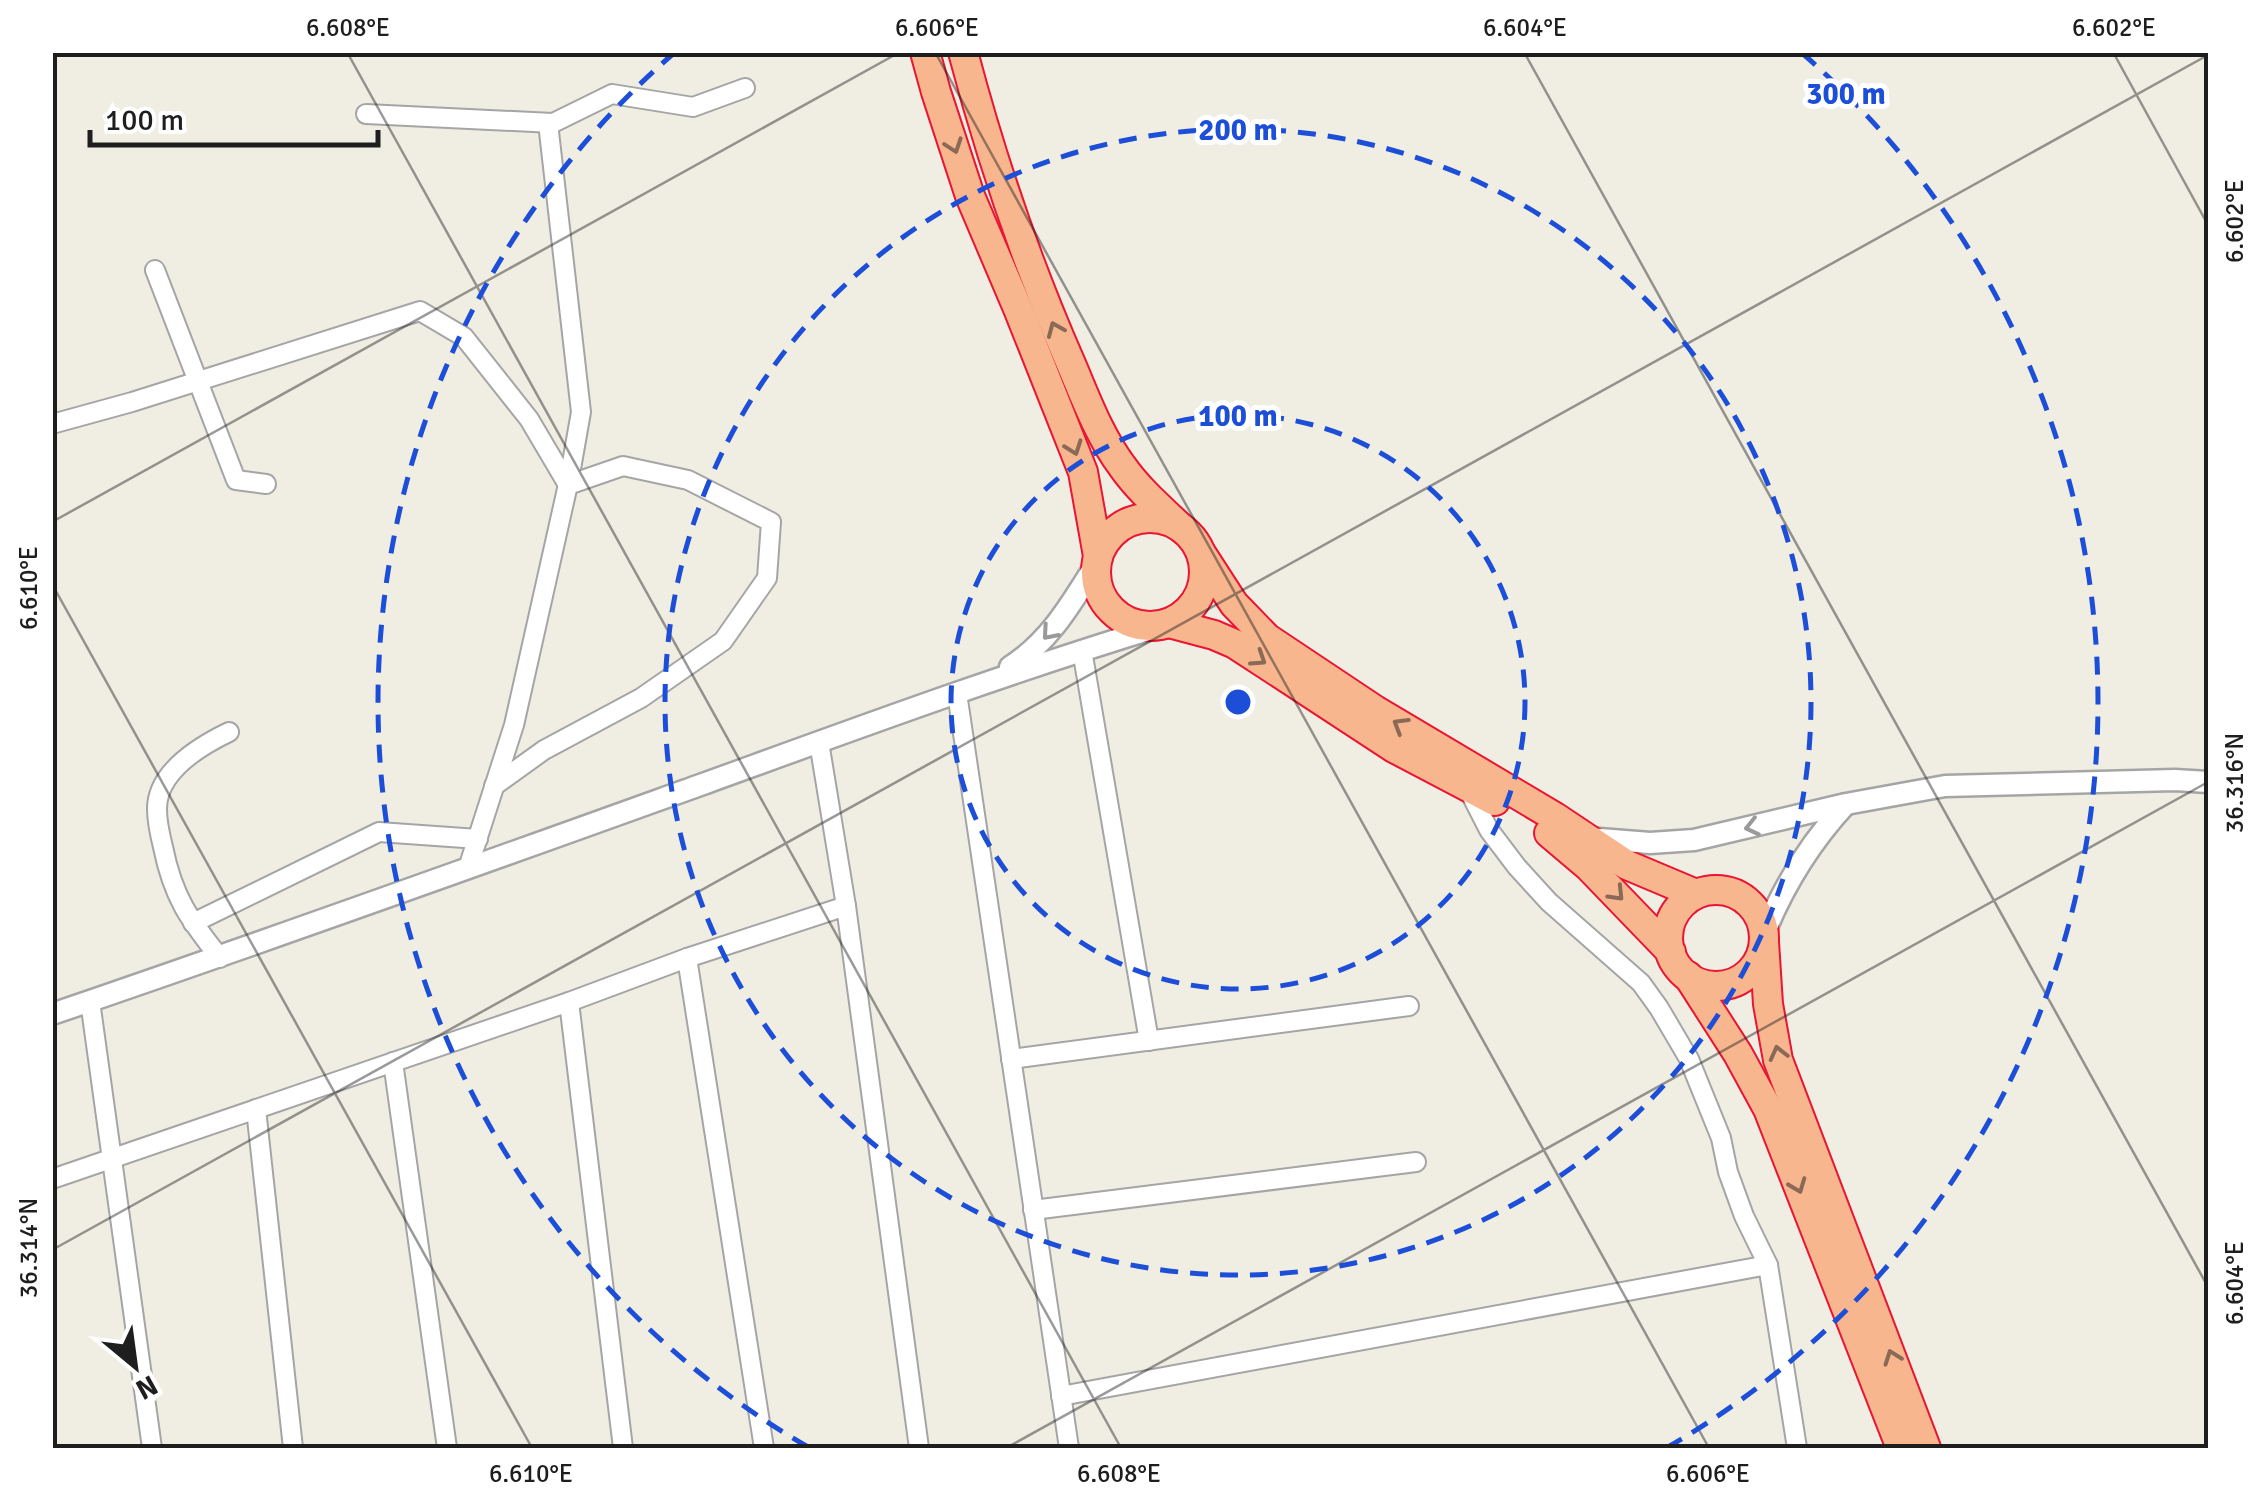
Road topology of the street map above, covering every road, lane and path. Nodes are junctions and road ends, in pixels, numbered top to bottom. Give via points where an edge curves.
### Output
1 (926, 52) edge
2 (963, 52) edge
3 (745, 88) dead end
4 (366, 114) dead end
5 (548, 122) junction
6 (154, 270) dead end
7 (198, 381) junction
8 (52, 424) edge
9 (266, 484) dead end
10 (568, 485) junction
11 (1180, 527) junction
12 (1201, 553) junction
13 (1097, 560) junction
14 (1165, 625) junction
15 (1082, 650) junction
16 (983, 685) junction
17 (957, 693) junction
18 (229, 732) dead end
19 (819, 742) junction
20 (2208, 782) edge
21 (494, 786) junction
22 (1467, 786) junction
23 (1846, 804) junction
24 (1584, 837) junction
25 (478, 839) junction
26 (468, 868) junction
27 (1696, 894) junction
28 (846, 906) junction
29 (193, 923) junction
30 (1764, 938) junction
31 (1671, 952) junction
32 (220, 958) junction
33 (688, 958) junction
34 (1688, 976) junction
35 (90, 1001) junction
36 (568, 1002) junction
37 (1409, 1006) dead end
38 (52, 1014) edge
39 (1149, 1041) junction
40 (1011, 1059) junction
41 (394, 1062) junction
42 (256, 1110) junction
43 (112, 1159) junction
44 (1416, 1162) dead end
45 (52, 1180) edge
46 (1034, 1210) junction
47 (1768, 1265) junction
48 (1061, 1396) junction
49 (152, 1448) edge
50 (293, 1448) edge
51 (446, 1448) edge
52 (624, 1448) edge
53 (764, 1448) edge
54 (919, 1448) edge
55 (1069, 1448) edge
56 (1797, 1448) edge
57 (1901, 1448) edge
58 (1926, 1448) edge

1 -> 13 highway via 970,196 1083,472
11 -> 2 highway via 1102,436 1047,310
3 - 5 street via 693,107 612,94
4 - 5 street
5 - 10 street via 580,412
6 - 7 street
7 - 8 street
7 - 9 street via 236,480
7 - 10 street via 420,311 464,337 530,419
10 - 21 street
10 - 21 street via 624,466 688,480 770,522 767,578 724,641
11 - 12 highway
11 - 13 highway via 1165,520 1132,521 1106,541
12 - 14 highway via 1200,595
24 -> 12 highway via 1267,638 1234,604
13 - 14 highway via 1096,582 1112,612 1144,626
13 -> 16 street via 1048,636
14 - 15 street
14 -> 22 highway via 1235,644 1394,748
15 - 16 street
15 - 39 street
16 - 17 street
17 - 19 street
17 - 40 street
18 - 29 street via 202,745 159,796 173,888
19 - 26 street
19 - 28 street
20 - 23 street via 1971,784
21 - 25 street
22 -> 31 highway via 1569,849
22 - 47 street via 1517,867 1641,983 1659,1008 1689,1060
23 -> 24 street via 1694,840
23 - 30 street via 1798,864
24 - 27 highway via 1627,865
25 - 26 street
25 - 29 street via 379,832
26 - 32 street
27 - 30 highway via 1740,896 1760,919
27 - 31 highway via 1670,925
28 - 33 street
28 - 54 street
29 - 32 street
30 - 34 highway via 1761,956 1742,978 1715,986
58 -> 30 highway via 1778,1060
31 - 34 highway
32 - 35 street
33 - 36 street
33 - 53 street
34 -> 57 highway via 1768,1109
35 - 38 street
35 - 43 street
36 - 41 street
36 - 52 street
37 - 39 street
39 - 40 street
40 - 46 street
41 - 42 street
41 - 51 street
42 - 43 street
42 - 50 street
43 - 45 street
43 - 49 street
44 - 46 street
46 - 48 street
47 - 48 street
47 - 56 street
48 - 55 street

